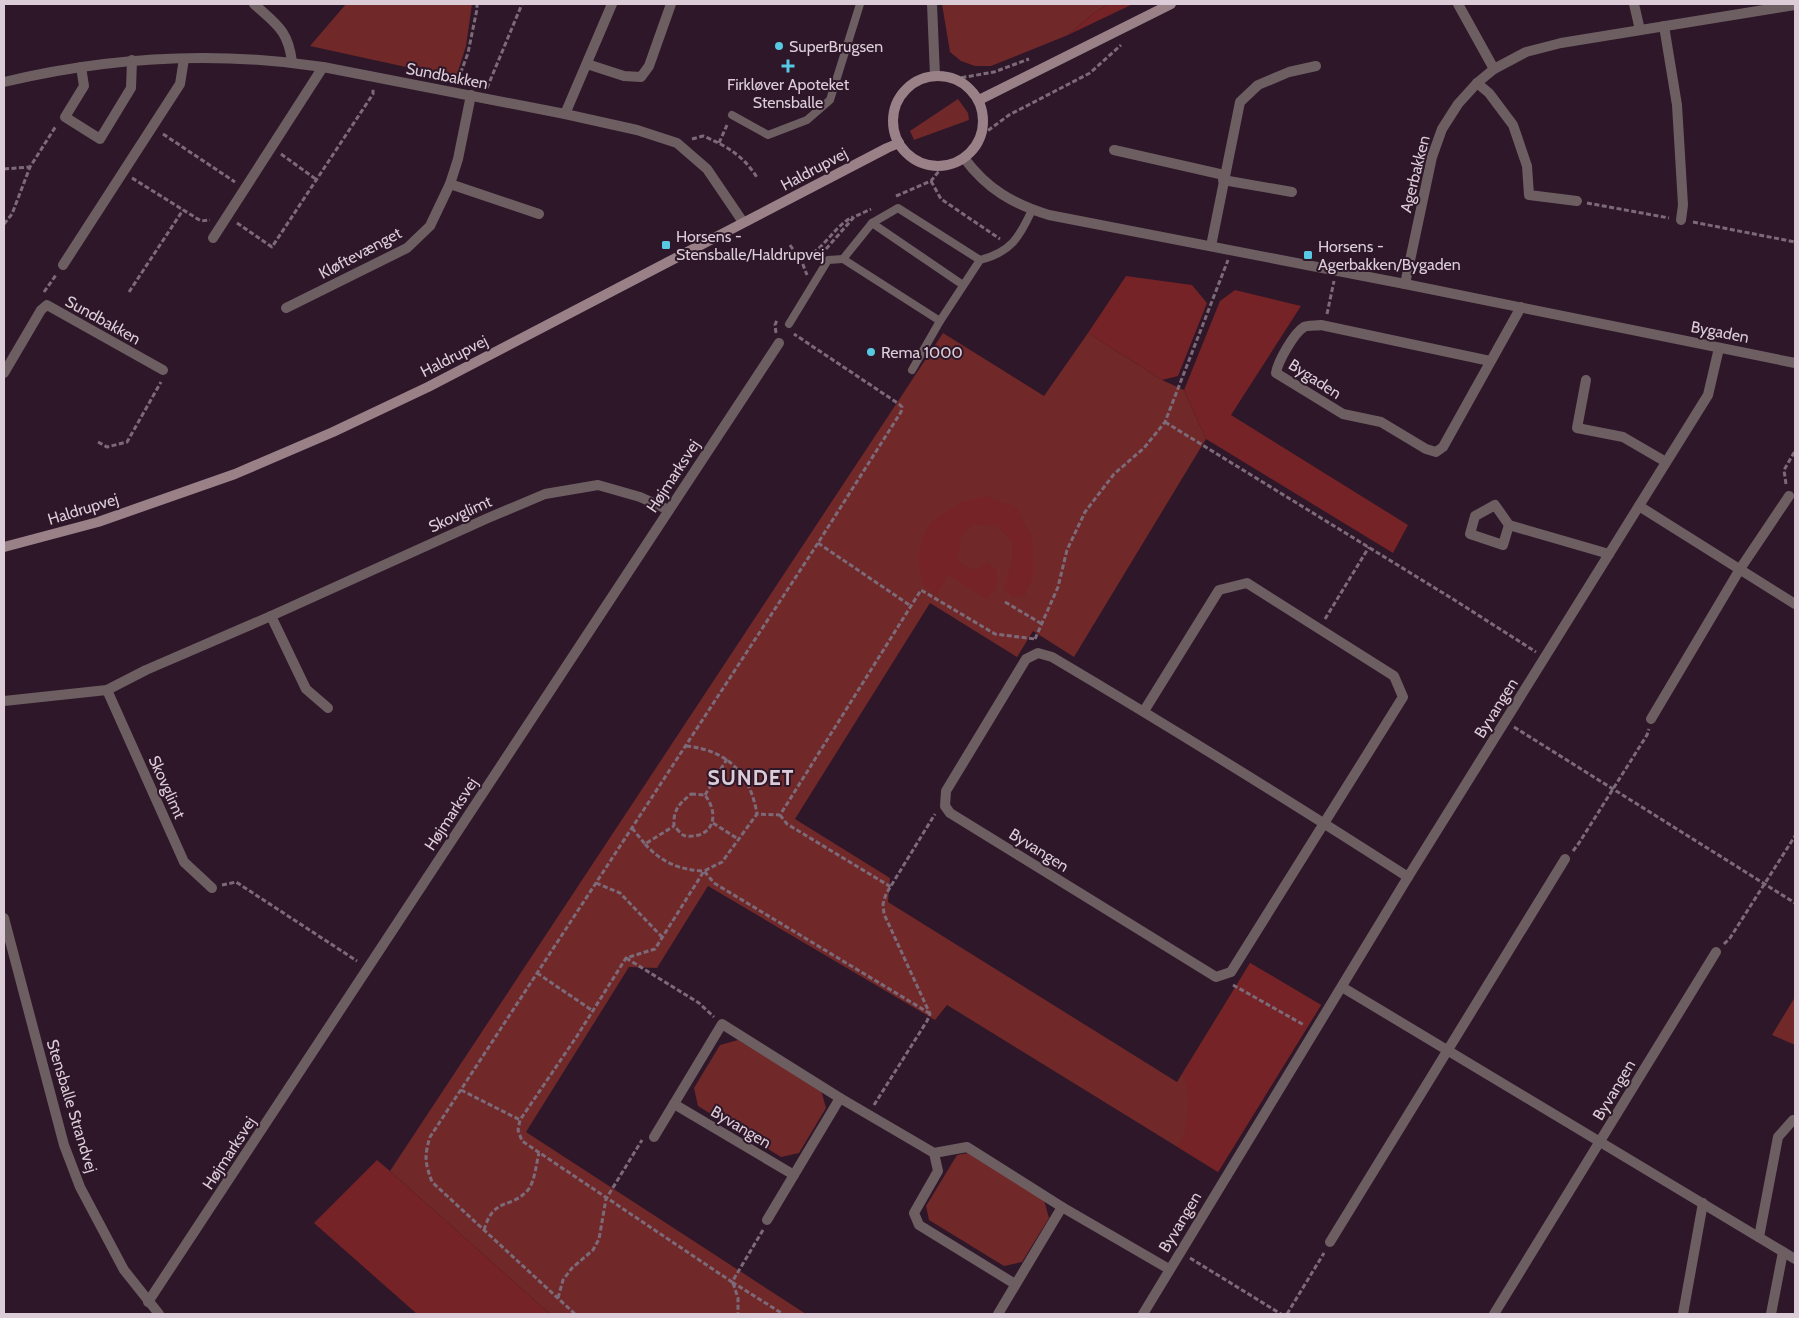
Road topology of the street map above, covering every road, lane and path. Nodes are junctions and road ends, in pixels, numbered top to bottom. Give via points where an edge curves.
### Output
1 (254, 4) edge
2 (476, 4) edge
3 (522, 4) edge
4 (612, 4) edge
5 (671, 4) edge
6 (860, 4) edge
7 (932, 4) edge
8 (1171, 4) edge
9 (1458, 4) edge
10 (1634, 4) edge
11 (1795, 5) edge
12 (1664, 26) junction
13 (1640, 30) junction
14 (1126, 40) dead end
15 (184, 59) junction
16 (132, 60) junction
17 (292, 62) junction
18 (587, 64) junction
19 (1316, 66) dead end
20 (323, 67) junction
21 (81, 68) junction
22 (1494, 70) junction
23 (373, 76) junction
24 (935, 76) junction
25 (4, 82) edge
26 (1477, 83) junction
27 (453, 92) junction
28 (471, 95) junction
29 (483, 98) junction
30 (979, 100) junction
31 (565, 114) junction
32 (732, 115) joint
33 (65, 117) junction
34 (152, 126) junction
35 (982, 135) junction
36 (677, 143) junction
37 (719, 143) junction
38 (898, 143) junction
39 (271, 148) junction
40 (1114, 150) dead end
41 (964, 158) junction
42 (30, 167) junction
43 (4, 169) edge
44 (123, 172) junction
45 (1224, 177) junction
46 (317, 180) junction
47 (758, 180) dead end
48 (931, 181) dead end
49 (450, 184) junction
50 (245, 188) junction
51 (1292, 192) dead end
52 (1577, 201) dead end
53 (183, 210) junction
54 (1032, 210) junction
55 (539, 214) dead end
56 (227, 217) junction
57 (854, 217) dead end
58 (1680, 220) dead end
59 (743, 222) junction
60 (872, 223) junction
61 (4, 224) edge
62 (213, 238) dead end
63 (790, 245) dead end
64 (1011, 246) junction
65 (1211, 246) junction
66 (1230, 250) junction
67 (800, 257) junction
68 (843, 259) junction
69 (980, 260) junction
70 (63, 265) joint
71 (1336, 270) junction
72 (807, 275) dead end
73 (1405, 284) junction
74 (963, 285) junction
75 (129, 292) dead end
76 (1520, 307) junction
77 (286, 308) dead end
78 (40, 310) junction
79 (940, 321) junction
80 (1324, 326) junction
81 (787, 327) joint
82 (779, 343) dead end
83 (1719, 348) junction
84 (1490, 361) junction
85 (1795, 363) edge
86 (163, 370) joint
87 (912, 370) dead end
88 (4, 373) edge
89 (1586, 380) dead end
90 (1165, 422) junction
91 (98, 442) dead end
92 (1795, 451) edge
93 (1666, 462) junction
94 (1789, 496) joint
95 (1639, 506) junction
96 (669, 510) junction
97 (1509, 525) dead end
98 (818, 543) junction
99 (4, 547) edge
100 (1368, 547) junction
101 (1609, 554) junction
102 (1740, 569) junction
103 (1005, 602) dead end
104 (1795, 604) edge
105 (911, 606) junction
106 (271, 616) junction
107 (1042, 624) junction
108 (1319, 629) junction
109 (1036, 639) junction
110 (1038, 653) junction
111 (1545, 658) junction
112 (107, 690) junction
113 (4, 701) edge
114 (328, 708) dead end
115 (1144, 711) junction
116 (1651, 719) joint
117 (1505, 722) junction
118 (686, 746) junction
119 (727, 759) junction
120 (1612, 789) junction
121 (705, 795) junction
122 (945, 806) junction
123 (757, 814) junction
124 (780, 815) junction
125 (1323, 822) junction
126 (713, 823) junction
127 (674, 826) junction
128 (632, 828) junction
129 (1795, 836) edge
130 (738, 839) junction
131 (645, 844) junction
132 (1565, 859) joint
133 (704, 871) junction
134 (1408, 877) junction
135 (596, 883) junction
136 (1765, 884) junction
137 (891, 887) junction
138 (212, 888) joint
139 (1795, 903) edge
140 (4, 918) edge
141 (662, 937) junction
142 (1716, 952) joint
143 (626, 958) junction
144 (368, 968) junction
145 (1231, 972) junction
146 (537, 973) junction
147 (1342, 986) junction
148 (592, 1011) junction
149 (930, 1014) junction
150 (722, 1024) junction
151 (1315, 1031) junction
152 (1448, 1050) junction
153 (461, 1090) junction
154 (840, 1098) junction
155 (674, 1104) junction
156 (868, 1115) junction
157 (520, 1120) junction
158 (1794, 1120) dead end
159 (654, 1137) joint
160 (1600, 1142) junction
161 (539, 1153) junction
162 (934, 1153) junction
163 (794, 1175) junction
164 (606, 1199) junction
165 (1703, 1203) junction
166 (1062, 1207) junction
167 (766, 1220) joint
168 (484, 1230) junction
169 (1759, 1237) junction
170 (1330, 1242) joint
171 (1180, 1252) junction
172 (1783, 1252) junction
173 (1795, 1259) edge
174 (1169, 1269) junction
175 (732, 1282) junction
176 (1015, 1284) junction
177 (558, 1298) junction
178 (148, 1302) junction
179 (160, 1314) edge
180 (575, 1314) edge
181 (738, 1314) edge
182 (783, 1314) edge
183 (998, 1314) edge
184 (1143, 1314) edge
185 (1281, 1314) edge
186 (1287, 1314) edge
187 (1494, 1314) edge
188 (1683, 1314) edge
189 (1771, 1314) edge

1 - 17 street via 283,30 290,45
2 - 27 path via 468,53
3 - 29 path
4 - 18 street
5 - 18 street via 649,66 641,77 624,76
6 - 32 lane via 830,100 825,105 807,120 768,135
7 - 24 street
8 - 30 main road
9 - 22 street
10 - 13 street
11 - 12 street, Agerbakken
12 - 13 street, Agerbakken
12 - 58 street via 1677,106 1683,205
13 - 22 street, Agerbakken via 1526,52
14 - 35 path via 1090,73 1009,114
15 - 16 street, Sundbakken
15 - 17 street, Sundbakken
15 - 34 street via 180,84
16 - 21 street, Sundbakken
16 - 33 street via 131,88 100,139
17 - 20 street, Sundbakken
18 - 31 street
19 - 45 street via 1289,72 1258,85 1240,102
20 - 23 street, Sundbakken
20 - 39 street
21 - 25 street, Sundbakken via 44,72
21 - 33 street via 84,86
22 - 26 street, Agerbakken
23 - 27 street, Sundbakken
23 - 46 path via 373,94
24 - 30 main road via 947,76 962,83
24 - 38 main road via 915,82 899,98 893,123
26 - 52 street via 1513,125 1527,166 1529,194
26 - 73 street, Agerbakken via 1442,129 1432,157
27 - 28 street, Sundbakken
28 - 29 street, Sundbakken
28 - 49 street, Kløftevænget
29 - 31 street, Sundbakken
30 - 35 main road via 984,122
31 - 36 street, Sundbakken via 637,130
32 - 37 path
33 - 42 path via 53,128
34 - 44 street
34 - 50 path
35 - 41 main road
36 - 37 path via 703,136
36 - 59 street, Sundbakken via 707,169
37 - 47 path via 749,165
38 - 41 main road via 912,158 928,166 943,166
38 - 59 main road, Haldrupvej
39 - 46 path
39 - 50 street
40 - 45 street
41 - 54 street, Bygaden via 995,191
42 - 43 path
42 - 61 path via 12,214
44 - 53 path
44 - 70 street
45 - 51 street
45 - 65 street
46 - 56 path via 272,246
48 - 64 path via 941,200
49 - 55 street
49 - 77 street, Kløftevænget via 430,226 407,248
50 - 56 street
53 - 56 path via 201,221
53 - 75 path
54 - 64 lane
54 - 65 street, Bygaden
56 - 62 street
57 - 67 path via 841,224 813,254
59 - 99 main road, Haldrupvej via 428,387 333,432 208,484 98,522
60 - 68 lane
60 - 69 lane via 898,208
60 - 74 lane
63 - 67 path
64 - 69 lane
65 - 66 street, Bygaden
66 - 71 street, Bygaden
66 - 90 path
67 - 72 path
68 - 79 lane
68 - 81 lane via 828,260
69 - 74 lane
70 - 78 path via 42,296
71 - 73 street, Bygaden
71 - 80 path
73 - 76 street, Bygaden
74 - 79 lane
76 - 83 street, Bygaden
76 - 84 street, Bygaden
78 - 86 street, Sundbakken via 46,305
78 - 88 street, Sundbakken
79 - 87 lane
80 - 84 street, Bygaden
80 - 84 street, Bygaden via 1305,326 1278,364 1276,372 1342,414 1381,422 1436,452 1443,447
81 - 98 path via 902,407
82 - 96 street, Højmarksvej
83 - 85 street, Bygaden
83 - 93 street, Byvangen via 1708,395
86 - 91 path via 164,377 127,442 107,447
89 - 93 street via 1577,428 1622,437
90 - 100 path
90 - 107 path via 1144,448 1114,474 1085,512 1067,550 1058,587
92 - 94 path via 1784,470
93 - 95 street, Byvangen
94 - 102 street
95 - 101 street, Byvangen
95 - 102 street
96 - 106 street, Skovglimt via 640,497 598,485 545,494
96 - 144 street, Højmarksvej
97 - 101 street
98 - 105 path
98 - 118 path
100 - 108 path
100 - 111 path
101 - 111 street, Byvangen
102 - 104 street
102 - 116 street
103 - 107 path
105 - 109 path via 921,590 995,634
105 - 124 path
106 - 112 street, Skovglimt
106 - 114 street via 306,689
107 - 109 path
108 - 115 street via 1247,584 1219,590
108 - 125 street via 1394,676 1402,697
109 - 110 path
110 - 115 street via 1052,657
110 - 122 street via 1026,659 946,790
111 - 117 street, Byvangen
112 - 113 street, Skovglimt
112 - 138 street, Skovglimt via 184,862
115 - 125 street
116 - 120 path via 1647,735
117 - 120 path
117 - 134 street, Byvangen
118 - 119 path via 699,747
118 - 128 path
119 - 121 path
119 - 123 path via 750,788
120 - 132 path via 1579,843
120 - 136 path
121 - 126 path via 711,803
121 - 127 path via 691,794 678,804 673,815
122 - 137 path via 935,813
122 - 145 street, Byvangen via 950,813 1216,977
123 - 124 path
123 - 130 path
124 - 137 path via 787,824
125 - 134 street
125 - 145 street
126 - 127 path via 705,833 694,836 682,835
126 - 130 path
127 - 131 path
128 - 131 path
128 - 135 path
129 - 136 path
130 - 133 path via 722,862
131 - 133 path via 671,864
132 - 152 street
133 - 141 path
133 - 149 path via 714,883
134 - 147 street, Byvangen
135 - 141 path via 620,893
135 - 146 path
136 - 139 path
136 - 142 path via 1730,938
137 - 149 path via 883,904 884,914
138 - 144 path via 236,882
140 - 178 street, Stensballe Strandvej via 64,1145 80,1187 124,1270
141 - 143 path via 654,949
142 - 160 street, Byvangen
143 - 148 path
143 - 150 path via 698,1003
144 - 178 street, Højmarksvej
145 - 151 path via 1233,985
146 - 148 path
146 - 153 path
147 - 151 street, Byvangen
147 - 152 street, Byvangen
148 - 157 path
149 - 156 path
150 - 154 street
150 - 155 street
151 - 171 street, Byvangen
152 - 160 street, Byvangen
152 - 170 street
153 - 157 path
153 - 168 path via 430,1137 425,1164 432,1182
154 - 156 street
154 - 163 street
155 - 159 street
155 - 163 street, Byvangen
156 - 162 street
157 - 161 path via 518,1130 522,1141
158 - 169 street via 1778,1137
159 - 164 path via 644,1138
160 - 165 street, Byvangen
160 - 187 street, Byvangen
161 - 164 path
161 - 168 path via 529,1188 519,1197 495,1208 488,1216
162 - 166 street, Byvangen via 967,1147
162 - 176 street via 938,1171 914,1213 919,1225
163 - 167 street
164 - 175 path
164 - 177 path via 599,1239 593,1250 563,1280
165 - 169 street, Byvangen
165 - 188 street
166 - 174 street, Byvangen
166 - 176 street
167 - 175 path
168 - 177 path
169 - 172 street, Byvangen
170 - 186 path
171 - 174 street, Byvangen
171 - 185 path
172 - 173 street, Byvangen
172 - 189 street
174 - 184 street, Byvangen
175 - 181 path via 738,1298
175 - 182 path
176 - 183 street
177 - 180 path
178 - 179 street, Stensballe Strandvej

